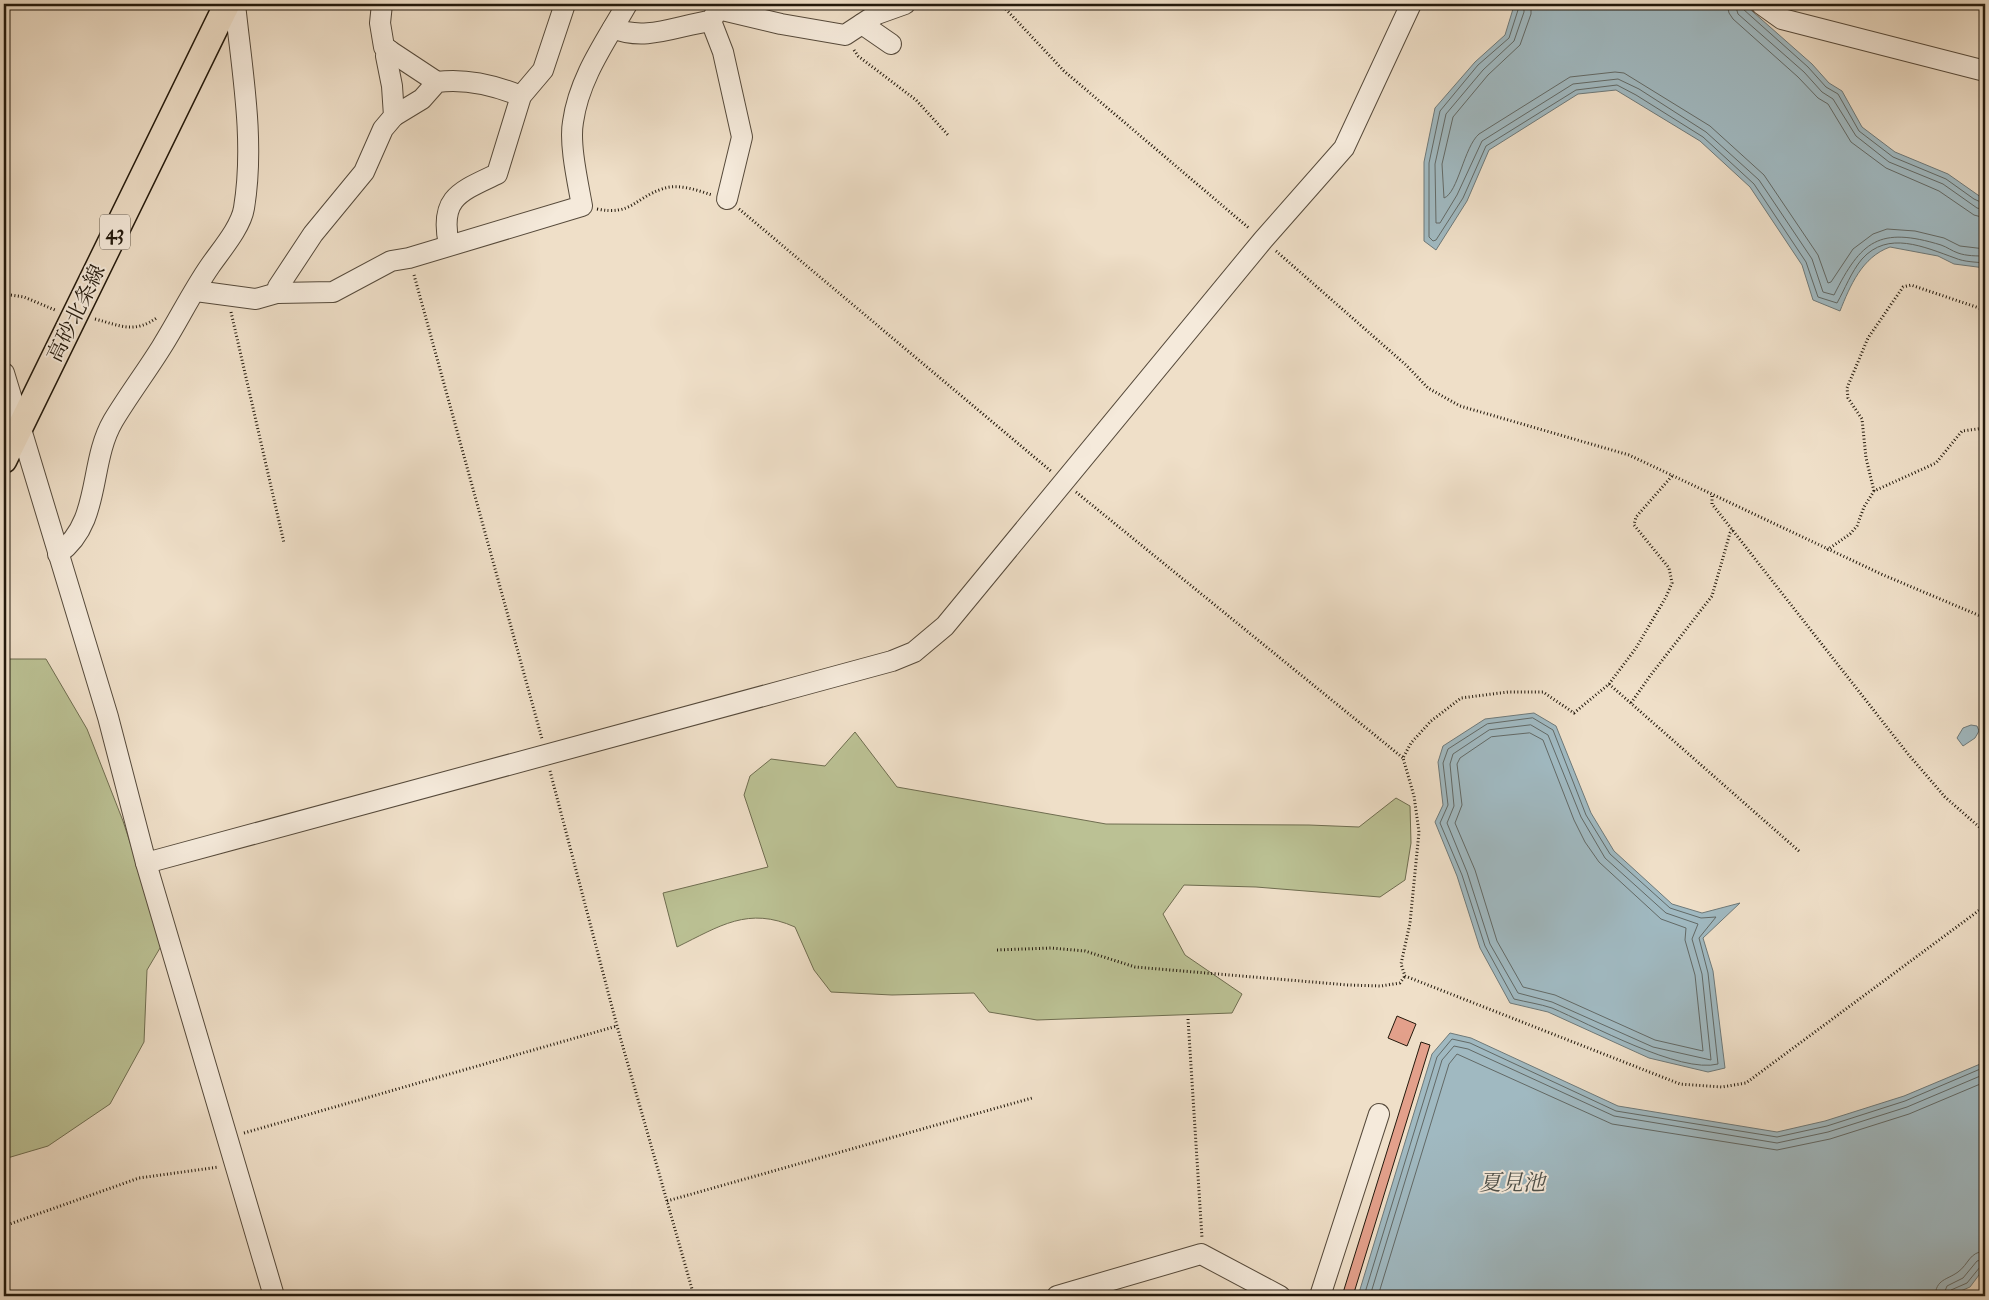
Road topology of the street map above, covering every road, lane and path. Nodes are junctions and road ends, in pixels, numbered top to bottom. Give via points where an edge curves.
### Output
1 (228, 4) edge
2 (382, 4) edge
3 (565, 4) edge
4 (627, 4) edge
5 (904, 4) edge
6 (1001, 4) edge
7 (1411, 4) edge
8 (1761, 4) edge
9 (714, 11) edge
10 (862, 24) junction
11 (613, 28) junction
12 (845, 35) junction
13 (891, 44) dead end
14 (389, 50) junction
15 (1985, 71) edge
16 (437, 82) junction
17 (521, 96) junction
18 (394, 116) junction
19 (948, 135) dead end
20 (727, 199) junction
21 (582, 206) junction
22 (1263, 240) junction
23 (449, 245) junction
24 (409, 258) junction
25 (196, 291) junction
26 (277, 293) junction
27 (4, 294) edge
28 (227, 297) junction
29 (1985, 310) edge
30 (76, 315) junction
31 (160, 315) dead end
32 (4, 373) edge
33 (19, 428) junction
34 (1985, 428) edge
35 (4, 460) edge
36 (1672, 476) junction
37 (1064, 482) junction
38 (1874, 492) junction
39 (1712, 496) junction
40 (1733, 530) junction
41 (284, 544) dead end
42 (1827, 550) junction
43 (58, 554) junction
44 (1985, 618) edge
45 (1608, 684) junction
46 (1632, 703) junction
47 (546, 754) junction
48 (1403, 758) junction
49 (1985, 832) edge
50 (1800, 852) dead end
51 (146, 863) junction
52 (1985, 906) edge
53 (997, 950) dead end
54 (1405, 976) junction
55 (1188, 1019) dead end
56 (617, 1026) junction
57 (1032, 1098) dead end
58 (1379, 1114) dead end
59 (226, 1138) junction
60 (233, 1162) junction
61 (667, 1201) junction
62 (4, 1226) edge
63 (1201, 1254) junction
64 (274, 1296) edge
65 (694, 1296) edge
66 (1057, 1296) edge
67 (1280, 1296) edge
68 (1320, 1296) edge

1 - 25 street via 248,138 244,210 229,241
1 - 30 main road, 高砂北条線 / 43
2 - 14 street via 380,23 384,47
3 - 17 street via 543,70
4 - 11 street
5 - 10 street via 877,14
6 - 22 path via 1064,71
7 - 22 street via 1344,148
8 - 15 street via 1782,19
9 - 11 street via 653,34
9 - 12 street
9 - 20 street via 742,137
10 - 12 street
10 - 13 street
11 - 21 street via 583,82 572,123
12 - 19 path via 858,56 916,100
14 - 16 street
14 - 18 street via 386,56
16 - 17 street via 450,80 486,84
16 - 18 street via 422,98
17 - 23 street via 497,174 471,186 450,204 445,226
18 - 26 street via 383,129 364,172 313,234
20 - 21 path via 689,188 663,188 613,212
20 - 37 path
21 - 23 street
22 - 36 path via 1428,388 1460,406 1630,455
22 - 37 street
23 - 24 street
24 - 26 street via 391,261 333,292
24 - 47 path
25 - 28 street
25 - 43 street via 102,442 86,522 68,547
26 - 28 street via 256,299
27 - 30 path
28 - 41 path
29 - 38 path via 1911,285 1903,287 1868,338 1847,388 1848,398 1862,419
30 - 31 path via 124,327 144,326
30 - 33 main road, 高砂北条線 / 43
32 - 33 street
33 - 35 main road, 高砂北条線 / 43
33 - 43 street
34 - 38 path via 1962,430 1936,463
36 - 39 path
36 - 45 path via 1636,517 1634,525 1669,568 1672,583 1636,648
37 - 47 street via 945,626 914,652 855,671
37 - 48 path
38 - 42 path via 1857,526
39 - 40 path via 1712,504
39 - 42 path
40 - 46 path via 1712,596
40 - 49 path via 1908,754 1945,797
42 - 44 path
43 - 51 street via 108,717
45 - 46 path
45 - 48 path via 1574,713 1543,692 1508,692 1460,698 1431,721 1411,743
46 - 50 path
47 - 51 street
47 - 56 path
48 - 54 path via 1414,796 1419,832 1410,923 1401,964
51 - 59 street
52 - 54 path via 1746,1083 1722,1087 1680,1084
53 - 54 path via 1051,948 1085,951 1135,967 1348,985 1400,984
55 - 63 path
56 - 59 path
56 - 61 path
57 - 61 path
58 - 68 street
59 - 60 street
60 - 62 path via 139,1178
60 - 64 street
61 - 65 path
63 - 66 street
63 - 67 street

